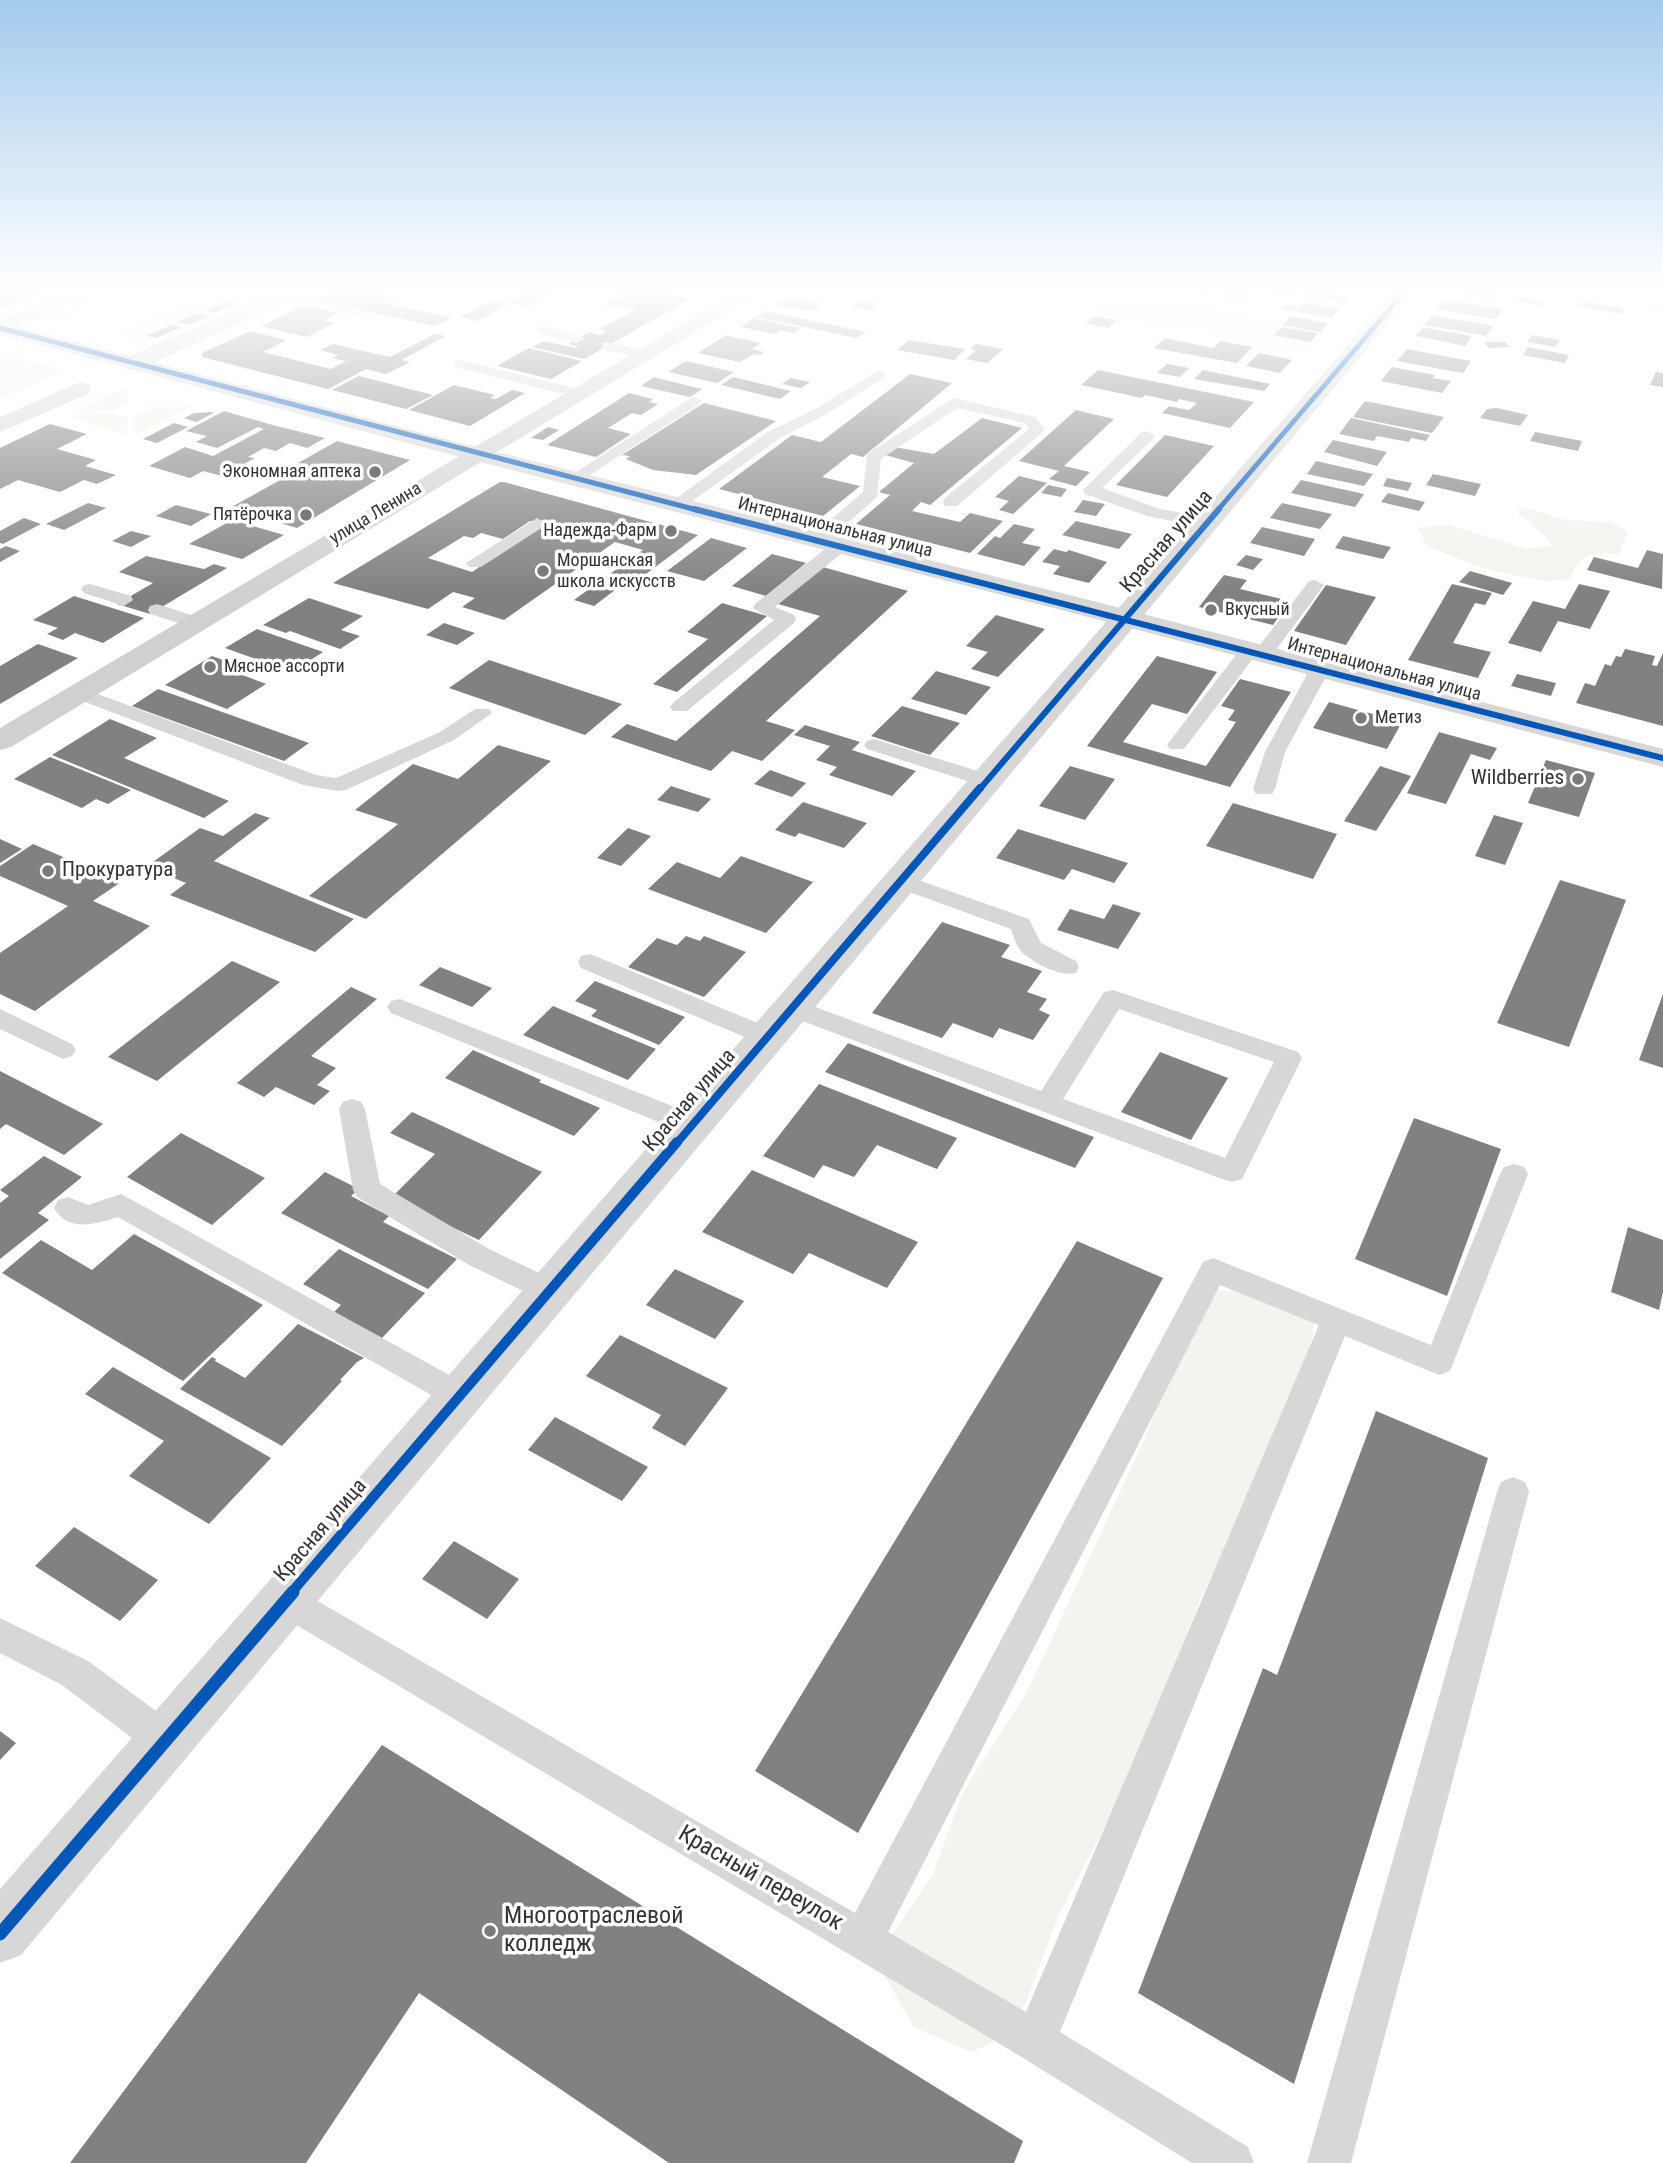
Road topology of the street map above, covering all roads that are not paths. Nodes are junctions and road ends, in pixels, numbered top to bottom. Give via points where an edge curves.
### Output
1 (75, 391) edge
2 (235, 391) edge
3 (566, 391) edge
4 (583, 391) edge
5 (853, 391) edge
6 (1319, 391) edge
7 (578, 394) junction
8 (694, 401) dead end
9 (0, 425) edge
10 (1147, 436) dead end
11 (476, 454) junction
12 (582, 486) junction
13 (951, 502) dead end
14 (675, 505) junction
15 (537, 523) dead end
16 (1206, 523) junction
17 (829, 543) junction
18 (475, 563) dead end
19 (1315, 585) dead end
20 (90, 589) dead end
21 (124, 600) dead end
22 (157, 610) dead end
23 (1125, 618) junction
24 (197, 623) junction
25 (1256, 652) junction
26 (1320, 669) junction
27 (79, 693) junction
28 (680, 707) dead end
29 (482, 713) dead end
30 (0, 741) edge
31 (874, 745) dead end
32 (1177, 745) dead end
33 (1663, 758) edge
34 (986, 781) junction
35 (1264, 789) dead end
36 (901, 881) junction
37 (590, 962) dead end
38 (1067, 967) dead end
39 (400, 1007) dead end
40 (0, 1018) edge
41 (780, 1023) junction
42 (63, 1050) dead end
43 (1047, 1103) junction
44 (352, 1109) dead end
45 (693, 1125) junction
46 (1514, 1174) dead end
47 (68, 1208) dead end
48 (550, 1291) junction
49 (1337, 1319) junction
50 (460, 1396) junction
51 (1513, 1492) dead end
52 (285, 1600) junction
53 (0, 1635) edge
54 (165, 1740) junction
55 (0, 1934) edge
56 (863, 1940) junction
57 (1035, 2041) junction
58 (1232, 2163) edge
59 (1329, 2163) edge

1 - 9 street
2 - 11 street, Интернациональная улица
3 - 7 lane
4 - 7 main road, улица Ленина
5 - 14 lane via 774,435
6 - 16 street, Красная улица
7 - 11 main road, улица Ленина
8 - 12 lane
10 - 16 lane via 1091,490 1153,512
11 - 12 street, Интернациональная улица
11 - 24 main road, улица Ленина
12 - 14 street, Интернациональная улица
13 - 17 lane via 1037,430 1030,420 954,403 873,457 871,493
14 - 17 street, Интернациональная улица
15 - 18 lane
16 - 23 street, Красная улица
17 - 23 street, Интернациональная улица
17 - 28 lane via 762,608 788,619
19 - 25 lane
20 - 21 lane
22 - 24 lane
23 - 25 street, Интернациональная улица
23 - 34 street, Красная улица
24 - 27 main road, улица Ленина
25 - 26 street, Интернациональная улица
25 - 32 lane
26 - 33 street, Интернациональная улица
26 - 35 lane via 1275,752
27 - 29 lane via 311,780 338,785 447,736
27 - 30 main road, улица Ленина
31 - 34 lane
34 - 36 street, Красная улица
36 - 38 lane via 1021,924 1031,948
36 - 41 street, Красная улица
37 - 41 lane
39 - 45 lane
40 - 42 lane
41 - 43 lane
41 - 45 street, Красная улица
43 - 43 lane via 1232,1172 1289,1058 1113,998
44 - 48 lane via 366,1190
45 - 48 street, Красная улица
46 - 49 lane via 1439,1362
47 - 50 lane via 86,1216 121,1205
48 - 50 street, Красная улица
49 - 56 lane via 1213,1270
49 - 57 lane
50 - 52 street, Красная улица
51 - 59 lane
52 - 54 street, Красная улица
52 - 56 lane, Красный переулок
53 - 54 lane via 75,1674
54 - 55 street, Красная улица
56 - 57 lane, Красный переулок
57 - 58 lane, Красный переулок

